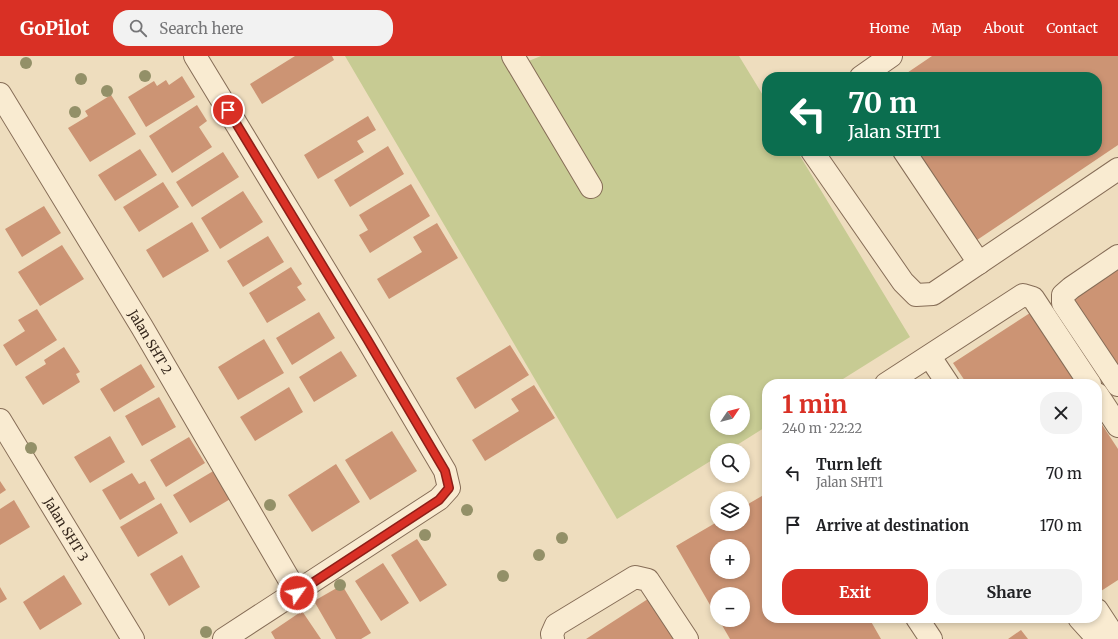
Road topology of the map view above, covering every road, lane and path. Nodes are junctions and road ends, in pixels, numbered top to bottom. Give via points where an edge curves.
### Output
1 (195, 56) edge
2 (514, 56) edge
3 (891, 56) edge
4 (868, 72) edge
5 (0, 94) edge
6 (815, 156) edge
7 (907, 156) edge
8 (1118, 169) edge
9 (591, 187) dead end
10 (1118, 256) edge
11 (979, 263) junction
12 (930, 356) junction
13 (901, 379) edge
14 (945, 379) edge
15 (1087, 379) edge
16 (1118, 384) edge
17 (1102, 402) edge
18 (0, 420) edge
19 (1118, 426) edge
20 (297, 593) junction
21 (920, 623) edge
22 (133, 639) edge
23 (224, 639) edge
24 (553, 639) edge
25 (687, 639) edge
26 (931, 639) edge

1 - 20 street via 445,471 449,488 439,500
2 - 9 street
3 - 4 street
5 - 20 street, Jalan SHT 2 via 142,327
6 - 11 street via 903,282 916,296 933,294
7 - 11 street
8 - 11 street
10 - 16 street via 1063,295 1063,303
12 - 13 street
12 - 14 street
12 - 15 street via 1023,295 1033,298
17 - 19 street
18 - 22 street, Jalan SHT 3
20 - 23 street
21 - 26 street
24 - 25 street via 552,634 556,625 635,577 648,580

